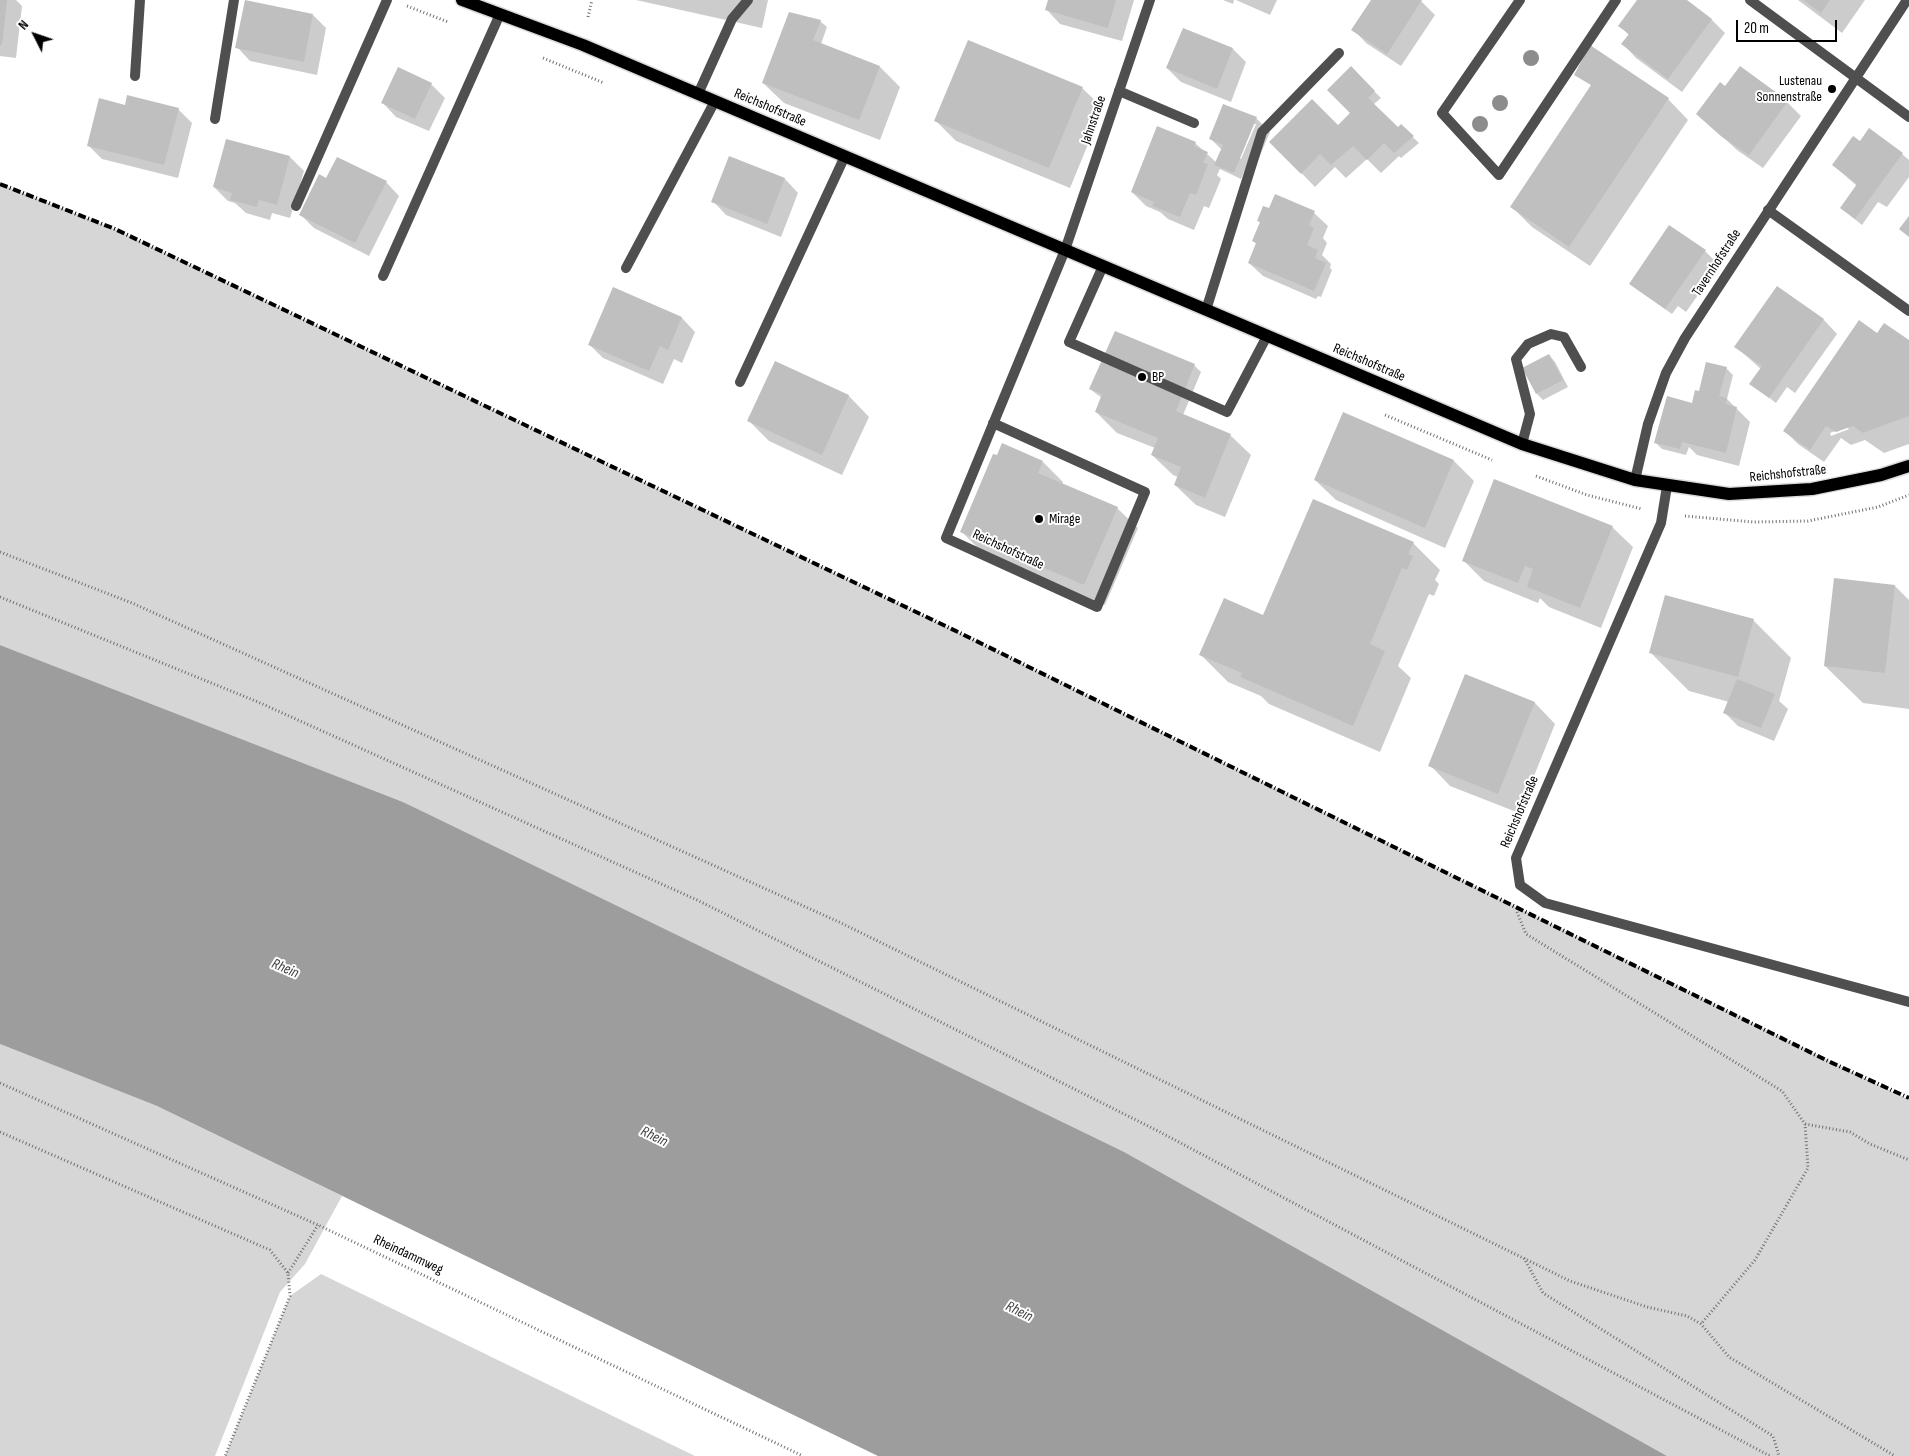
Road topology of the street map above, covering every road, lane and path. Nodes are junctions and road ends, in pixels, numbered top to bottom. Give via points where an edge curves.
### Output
1 (140, 0) edge
2 (234, 0) edge
3 (387, 0) edge
4 (462, 0) edge
5 (592, 0) edge
6 (748, 0) edge
7 (1150, 0) edge
8 (1520, 0) edge
9 (1616, 0) edge
10 (1750, 0) edge
11 (1907, 0) edge
12 (500, 14) junction
13 (588, 17) dead end
14 (1339, 53) dead end
15 (135, 76) dead end
16 (1856, 77) junction
17 (1118, 91) junction
18 (698, 94) junction
19 (715, 101) junction
20 (1909, 117) edge
21 (215, 119) dead end
22 (1194, 123) dead end
23 (845, 156) junction
24 (296, 206) dead end
25 (1768, 210) junction
26 (1065, 250) junction
27 (1103, 266) junction
28 (626, 268) dead end
29 (383, 276) dead end
30 (1206, 310) junction
31 (1909, 312) edge
32 (1266, 336) junction
33 (1581, 367) dead end
34 (740, 382) dead end
35 (994, 423) junction
36 (1522, 444) junction
37 (1909, 466) edge
38 (1634, 480) junction
39 (1667, 486) junction
40 (0, 552) edge
41 (0, 597) edge
42 (1520, 885) junction
43 (1909, 1002) edge
44 (0, 1083) edge
45 (1805, 1124) junction
46 (0, 1132) edge
47 (1909, 1160) edge
48 (318, 1225) junction
49 (1524, 1258) junction
50 (288, 1273) junction
51 (1701, 1324) junction
52 (225, 1456) edge
53 (803, 1456) edge
54 (1770, 1456) edge
55 (1779, 1456) edge
56 (1895, 1456) edge

1 - 15 street
2 - 21 street
3 - 24 street
4 - 12 main road, Reichshofstraße
5 - 13 path
6 - 18 street via 732,19
7 - 17 street, Jahnstraße
8 - 9 street via 1442,113 1500,175
10 - 16 street
11 - 16 street, Tavernhofstraße
12 - 18 main road, Reichshofstraße
12 - 29 street
14 - 30 street via 1262,132
16 - 20 street
16 - 25 street, Tavernhofstraße
17 - 22 street
17 - 26 street, Jahnstraße
18 - 19 main road, Reichshofstraße
19 - 23 main road, Reichshofstraße
19 - 28 street
23 - 26 main road, Reichshofstraße
23 - 34 street
25 - 31 street
25 - 38 street, Tavernhofstraße via 1666,373 1648,424
26 - 27 main road, Reichshofstraße
26 - 35 street, Reichshofstraße
27 - 30 main road, Reichshofstraße
27 - 32 street via 1069,342 1227,412
30 - 32 main road, Reichshofstraße
32 - 36 main road, Reichshofstraße
33 - 36 street via 1564,337 1552,334 1528,344 1516,359 1530,414
35 - 35 street, Reichshofstraße via 1145,492 1097,607 946,538
36 - 38 main road, Reichshofstraße
37 - 39 main road, Reichshofstraße via 1812,490 1729,494
38 - 39 main road, Reichshofstraße
39 - 42 street, Reichshofstraße via 1661,523 1516,858
40 - 49 path via 132,603 839,922
41 - 54 path via 258,702 698,900 1158,1131
42 - 43 street via 1554,906
42 - 45 path via 1515,906 1526,934 1782,1091
44 - 48 path, Rheindammweg
45 - 47 path via 1850,1132
45 - 51 path via 1808,1168 1755,1260
46 - 50 path via 270,1250
48 - 50 path
48 - 53 path, Rheindammweg
49 - 51 path via 1570,1281 1646,1307 1687,1316
49 - 55 path via 1543,1293 1773,1436
50 - 52 path via 290,1296
51 - 56 path via 1729,1357

